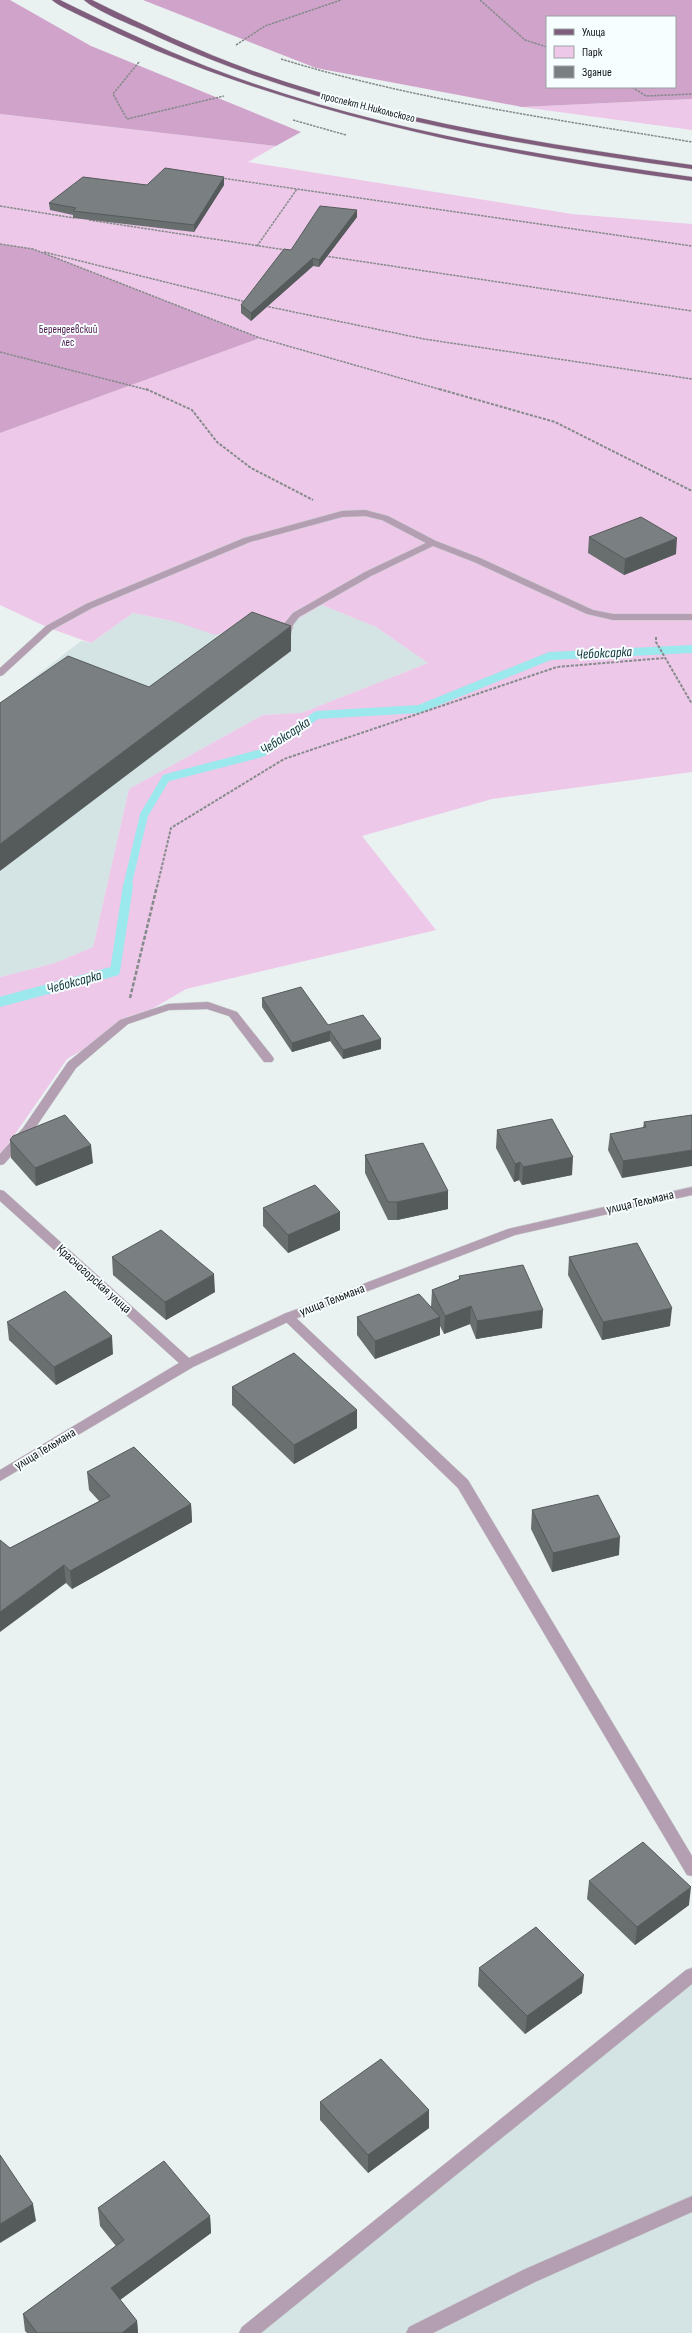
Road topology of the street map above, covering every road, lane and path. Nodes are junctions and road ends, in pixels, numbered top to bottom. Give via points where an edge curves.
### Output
1 (55, 0) edge
2 (87, 0) edge
3 (341, 0) edge
4 (480, 0) edge
5 (243, 47) dead end
6 (546, 47) edge
7 (144, 57) dead end
8 (280, 59) dead end
9 (634, 88) edge
10 (692, 94) edge
11 (224, 96) dead end
12 (692, 142) edge
13 (692, 168) edge
14 (219, 178) edge
15 (692, 179) edge
16 (297, 189) junction
17 (0, 206) edge
18 (78, 218) edge
19 (86, 219) edge
20 (0, 244) edge
21 (257, 246) junction
22 (692, 246) edge
23 (33, 249) junction
24 (288, 251) edge
25 (319, 255) edge
26 (248, 302) edge
27 (263, 306) edge
28 (692, 311) edge
29 (0, 352) edge
30 (692, 379) edge
31 (692, 491) edge
32 (342, 514) junction
33 (433, 544) junction
34 (692, 617) edge
35 (287, 636) edge
36 (656, 642) dead end
37 (665, 658) junction
38 (0, 673) edge
39 (692, 704) edge
40 (124, 1022) junction
41 (268, 1059) dead end
42 (0, 1161) edge
43 (692, 1191) edge
44 (0, 1194) edge
45 (288, 1317) junction
46 (188, 1364) junction
47 (0, 1476) edge
48 (692, 1870) edge
49 (692, 1975) edge
50 (692, 2204) edge
51 (248, 2333) edge
52 (415, 2333) edge

1 - 15 main road, проспект Н.Никольского via 196,66 250,86 319,106 473,144 565,161
2 - 13 main road, проспект Н.Никольского via 178,44 252,73 353,104 460,129 599,155
3 - 5 path via 266,26 235,45
4 - 6 path via 525,40
7 - 11 path via 113,94 127,119
8 - 12 path via 340,77 498,109
9 - 10 path via 646,96
14 - 16 path
16 - 21 path
16 - 22 path
17 - 18 path
19 - 21 path
20 - 23 path
21 - 24 path
23 - 26 path
23 - 31 path via 260,338 555,422
25 - 28 path
27 - 30 path via 394,334
29 - 32 path via 144,388 192,410 217,442 251,468
32 - 33 street via 365,513 385,518
32 - 38 street via 247,540 89,606 48,628
33 - 34 street via 478,560 590,612 613,618
33 - 35 street via 368,574 296,614 288,625
36 - 37 path
37 - 39 path
37 - 40 path via 557,667 284,759 171,828
40 - 41 street via 168,1007 208,1005 234,1014
40 - 42 street via 72,1065 27,1131
43 - 45 street, улица Тельмана via 512,1232
44 - 46 street, Красногорская улица
45 - 46 street, улица Тельмана
45 - 48 street via 463,1484
46 - 47 street, улица Тельмана
49 - 51 street
50 - 52 street via 529,2276

